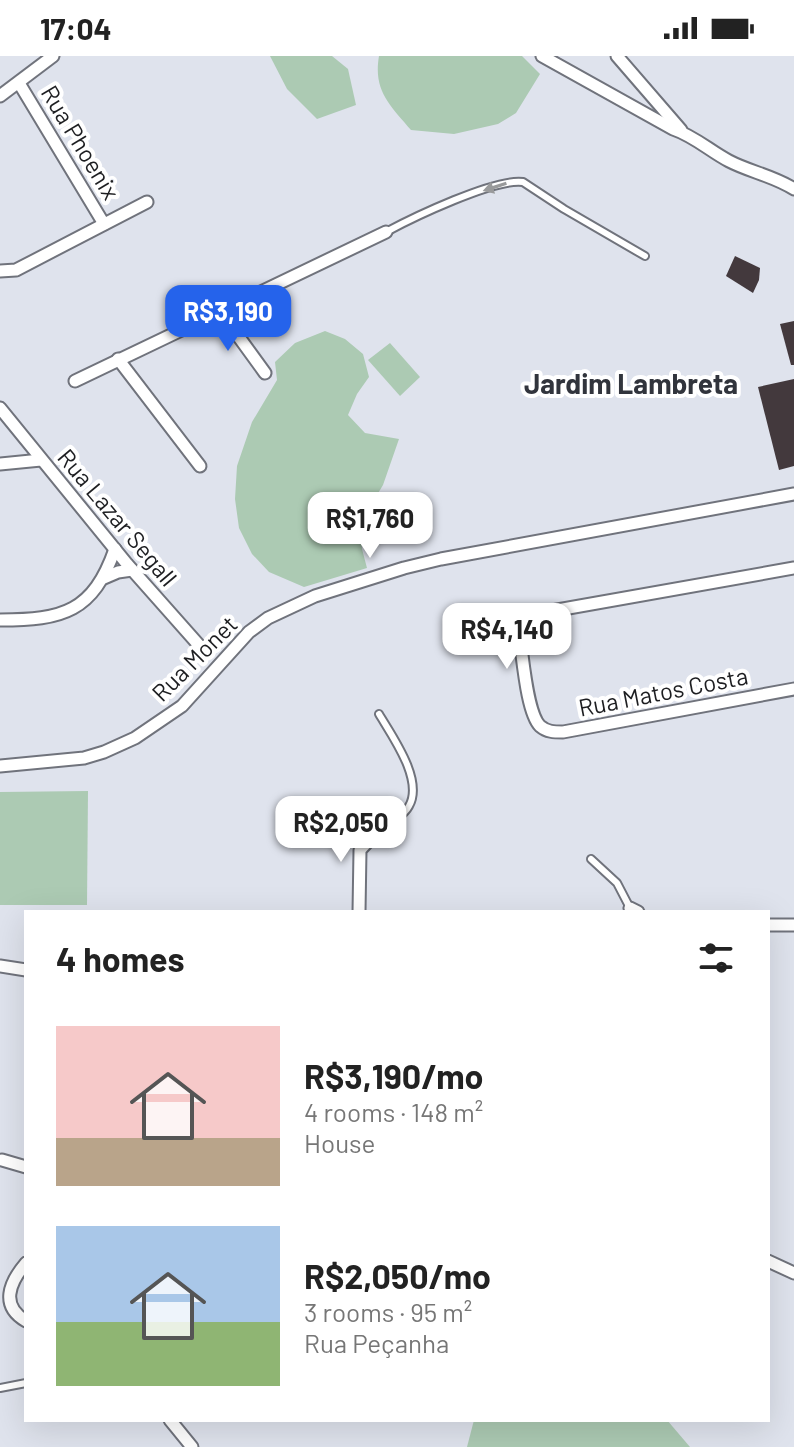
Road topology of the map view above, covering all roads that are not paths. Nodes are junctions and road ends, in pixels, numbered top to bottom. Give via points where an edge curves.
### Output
1 (53, 56) edge
2 (542, 56) edge
3 (617, 56) edge
4 (19, 83) junction
5 (0, 96) edge
6 (684, 133) junction
7 (794, 189) edge
8 (147, 202) dead end
9 (104, 224) junction
10 (386, 232) joint
11 (645, 256) dead end
12 (0, 271) edge
13 (220, 311) junction
14 (118, 359) junction
15 (265, 373) dead end
16 (75, 381) dead end
17 (0, 408) edge
18 (26, 441) junction
19 (41, 460) junction
20 (5, 462) edge
21 (200, 466) dead end
22 (794, 494) edge
23 (115, 549) junction
24 (794, 568) edge
25 (132, 570) junction
26 (104, 578) junction
27 (0, 620) edge
28 (205, 652) dead end
29 (794, 689) edge
30 (379, 714) dead end
31 (0, 766) edge
32 (375, 834) joint
33 (591, 859) dead end
34 (359, 910) edge
35 (634, 910) edge
36 (770, 925) edge
37 (794, 925) edge
38 (0, 966) edge
39 (24, 970) edge
40 (2, 1160) dead end
41 (24, 1166) edge
42 (770, 1262) edge
43 (22, 1268) edge
44 (794, 1273) edge
45 (24, 1320) edge
46 (24, 1383) edge
47 (0, 1388) edge
48 (172, 1422) edge
49 (192, 1447) edge

1 - 4 street
2 - 6 street
3 - 6 street
4 - 5 street
4 - 9 street, Rua Phoenix
6 - 7 street via 730,161
8 - 9 street
9 - 12 street via 16,270
11 -> 10 lane via 516,181 417,215
10 - 13 street
13 - 14 street
13 - 15 street
14 - 16 street
14 - 21 street
17 - 18 street, Rua Lazar Segall
18 - 19 street, Rua Lazar Segall
18 - 20 street
19 - 20 street
19 - 23 street, Rua Lazar Segall
22 - 31 street, Rua Monet via 441,559 327,592 258,625 182,706 135,738 84,758
23 - 25 street, Rua Lazar Segall
23 - 26 street
24 - 29 street, Rua Matos Costa via 546,612 527,622 520,640 530,707 550,732
25 - 26 street
25 - 28 street, Rua Lazar Segall
26 - 27 street via 78,606 62,614
30 - 32 lane via 410,769 413,790 410,805
32 - 34 street via 360,850
33 - 35 lane via 617,883
36 - 37 street
38 - 39 street
40 - 41 street
42 - 44 street
43 - 45 street via 9,1286 7,1300 14,1315
46 - 47 lane
48 - 49 street

